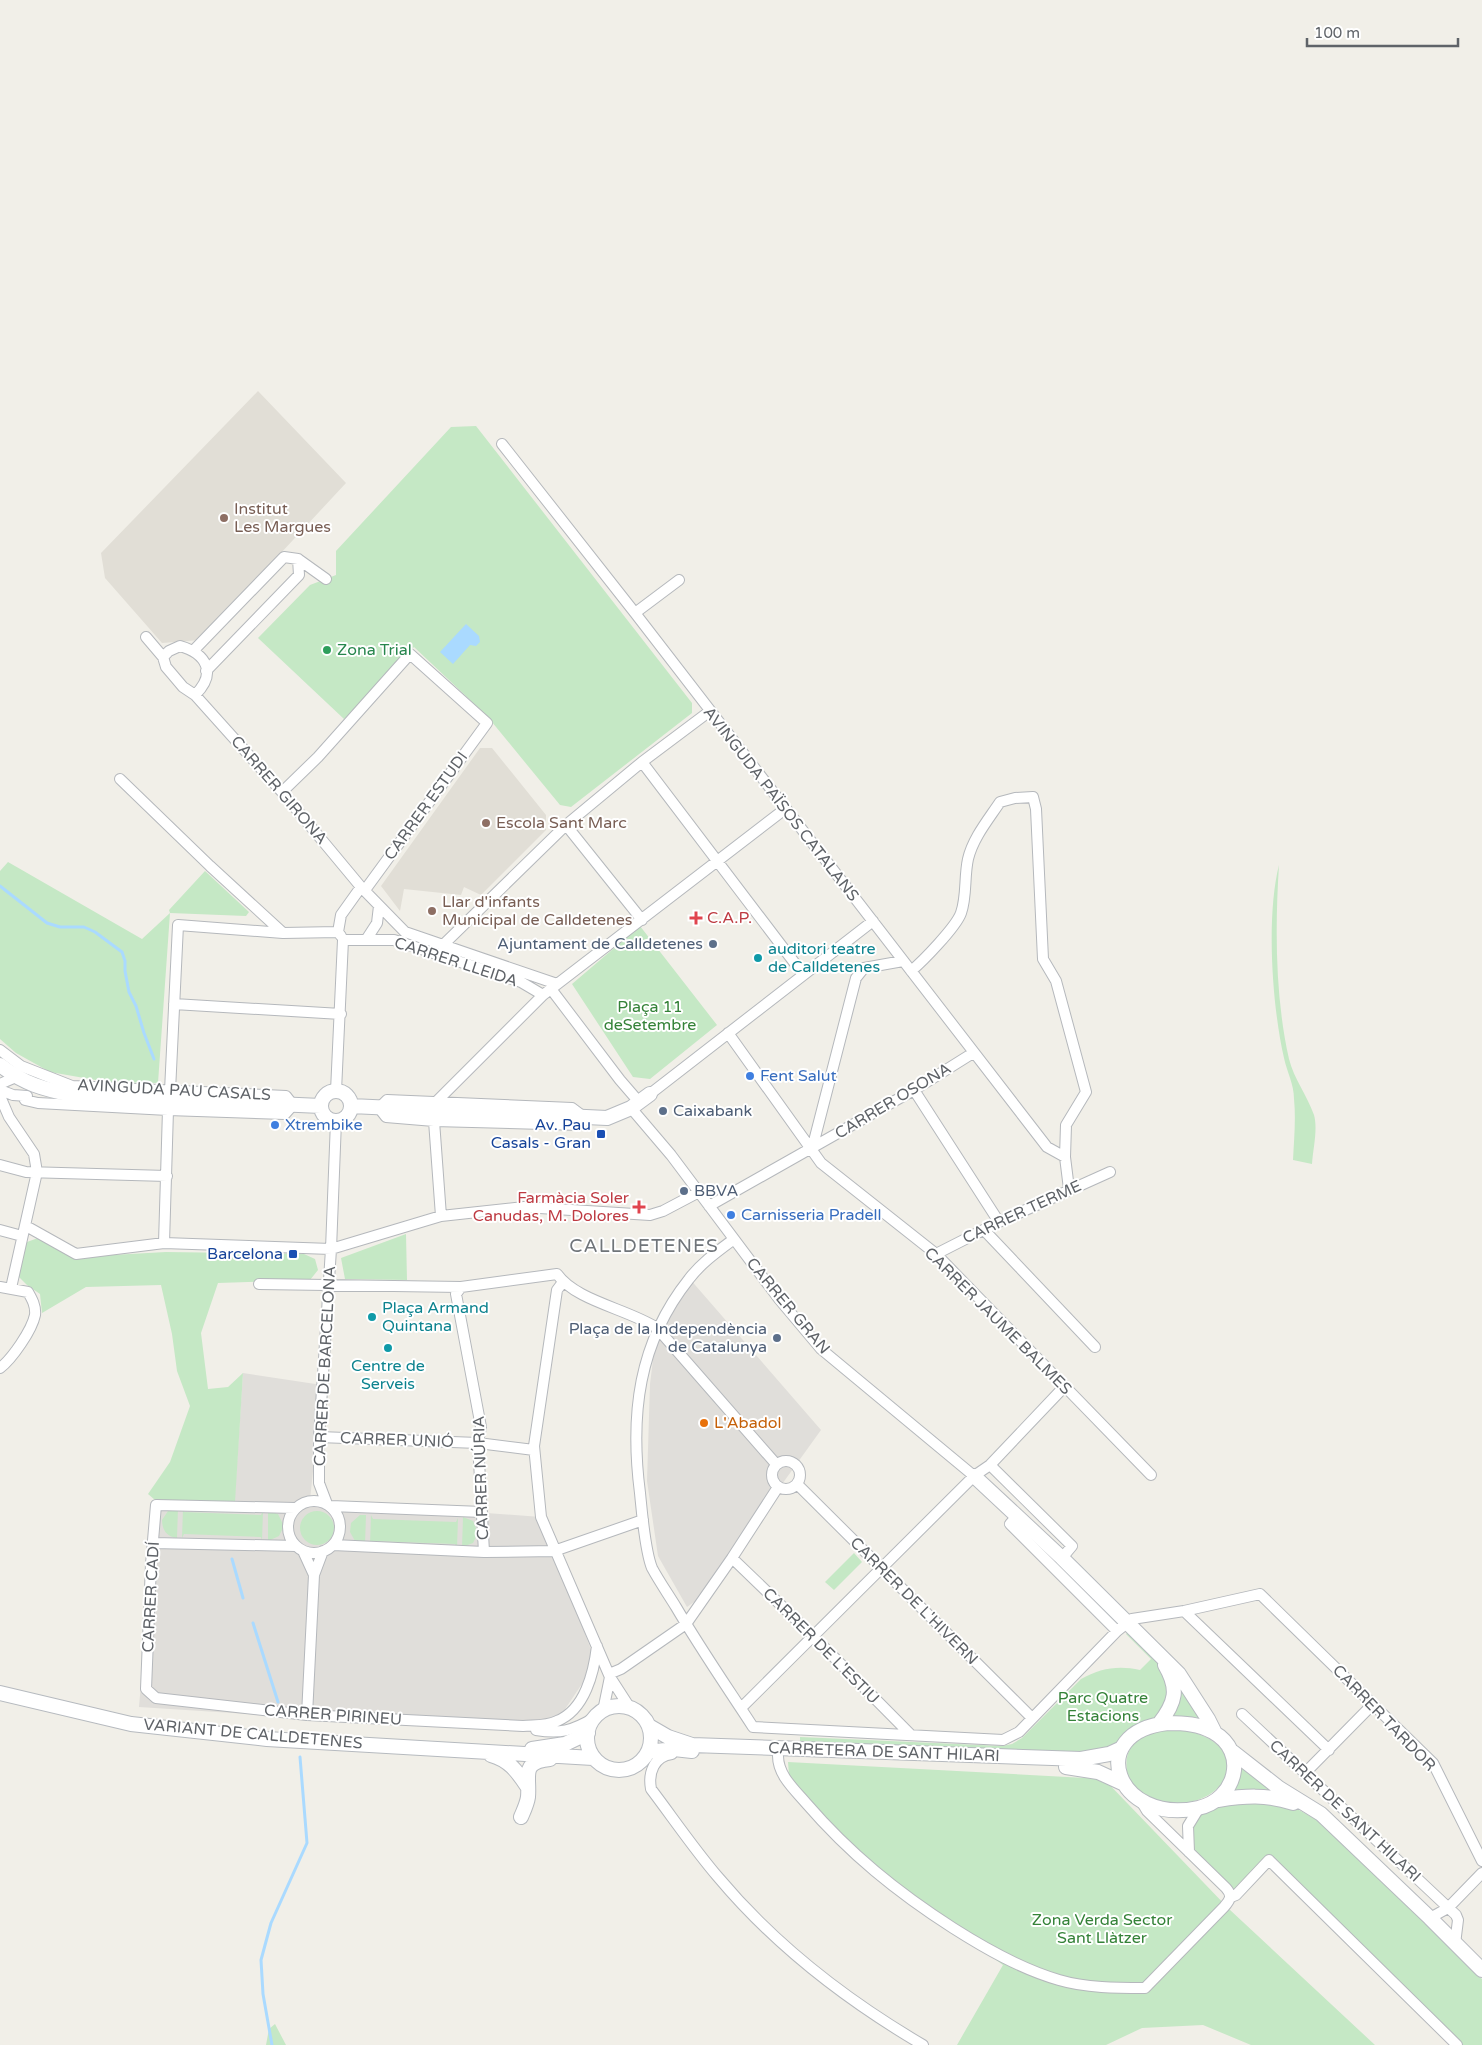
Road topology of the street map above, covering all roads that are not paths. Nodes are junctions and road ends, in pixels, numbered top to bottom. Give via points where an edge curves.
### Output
1 (502, 444) dead end
2 (298, 559) junction
3 (326, 579) dead end
4 (679, 580) dead end
5 (635, 613) junction
6 (146, 637) dead end
7 (194, 650) junction
8 (163, 657) junction
9 (206, 671) junction
10 (195, 695) junction
11 (710, 711) junction
12 (642, 762) junction
13 (120, 779) dead end
14 (282, 792) junction
15 (785, 809) junction
16 (566, 825) junction
17 (718, 860) junction
18 (363, 888) junction
19 (379, 906) junction
20 (642, 920) junction
21 (873, 921) junction
22 (283, 933) junction
23 (341, 936) junction
24 (366, 940) junction
25 (442, 946) junction
26 (903, 961) junction
27 (911, 971) junction
28 (804, 974) junction
29 (550, 989) junction
30 (174, 1004) junction
31 (341, 1014) junction
32 (728, 1033) junction
33 (0, 1050) edge
34 (973, 1052) junction
35 (0, 1065) edge
36 (16, 1077) junction
37 (0, 1084) edge
38 (0, 1090) edge
39 (914, 1090) junction
40 (170, 1091) junction
41 (336, 1091) junction
42 (73, 1095) junction
43 (18, 1096) junction
44 (1, 1100) edge
45 (436, 1101) junction
46 (640, 1101) junction
47 (293, 1105) junction
48 (320, 1106) junction
49 (352, 1106) junction
50 (379, 1108) junction
51 (168, 1110) junction
52 (586, 1117) junction
53 (434, 1121) junction
54 (336, 1122) junction
55 (812, 1149) junction
56 (1065, 1157) junction
57 (0, 1165) edge
58 (37, 1172) junction
59 (1110, 1172) dead end
60 (167, 1176) junction
61 (1069, 1189) junction
62 (698, 1192) junction
63 (709, 1206) junction
64 (441, 1216) junction
65 (999, 1222) junction
66 (0, 1230) edge
67 (984, 1230) junction
68 (24, 1231) junction
69 (734, 1239) junction
70 (164, 1242) junction
71 (331, 1249) junction
72 (936, 1254) junction
73 (563, 1282) junction
74 (259, 1284) dead end
75 (329, 1285) junction
76 (0, 1286) edge
77 (461, 1287) junction
78 (11, 1288) junction
79 (657, 1328) junction
80 (1095, 1347) dead end
81 (0, 1368) edge
82 (1064, 1387) junction
83 (319, 1437) junction
84 (478, 1444) junction
85 (534, 1450) junction
86 (776, 1464) junction
87 (990, 1465) junction
88 (1151, 1475) dead end
89 (974, 1476) junction
90 (319, 1483) junction
91 (797, 1484) junction
92 (778, 1487) junction
93 (310, 1500) junction
94 (329, 1505) junction
95 (295, 1508) junction
96 (482, 1512) junction
97 (1017, 1516) junction
98 (643, 1520) junction
99 (153, 1543) junction
100 (333, 1545) junction
101 (300, 1549) junction
102 (324, 1551) junction
103 (554, 1551) junction
104 (484, 1552) junction
105 (732, 1558) junction
106 (1062, 1558) junction
107 (882, 1568) junction
108 (314, 1576) junction
109 (1184, 1611) junction
110 (686, 1624) junction
111 (1122, 1627) junction
112 (813, 1636) junction
113 (597, 1646) junction
114 (1159, 1654) junction
115 (609, 1675) junction
116 (146, 1689) joint
117 (0, 1693) edge
118 (1373, 1704) junction
119 (630, 1708) junction
120 (741, 1708) junction
121 (598, 1714) junction
122 (1242, 1714) dead end
123 (307, 1715) junction
124 (1032, 1718) junction
125 (1159, 1724) junction
126 (523, 1726) junction
127 (649, 1726) junction
128 (588, 1733) junction
129 (1215, 1733) junction
130 (910, 1734) junction
131 (1122, 1748) junction
132 (479, 1750) junction
133 (1329, 1750) junction
134 (648, 1752) junction
135 (703, 1752) junction
136 (1233, 1752) junction
137 (778, 1756) junction
138 (565, 1757) junction
139 (593, 1758) junction
140 (1304, 1774) junction
141 (1122, 1783) junction
142 (527, 1786) junction
143 (1218, 1800) junction
144 (1141, 1801) junction
145 (1199, 1808) junction
146 (1321, 1814) junction
147 (521, 1817) dead end
148 (1189, 1852) junction
149 (1482, 1861) edge
150 (1482, 1873) edge
151 (1231, 1897) junction
152 (1448, 1908) junction
153 (1430, 1918) junction
154 (1455, 1944) junction
155 (1482, 1970) edge
156 (923, 2045) edge
157 (1456, 2045) edge

1 - 5 street, AVINGUDA PAÏSOS CATALANS
2 - 3 street
2 - 7 street via 284,556
2 - 9 street via 299,575
4 - 5 street
5 - 11 street, AVINGUDA PAÏSOS CATALANS
6 - 8 street
7 - 8 street via 180,646
7 - 9 street via 205,663
8 - 10 street via 166,667 183,687
9 - 10 street via 207,679
10 - 14 street, CARRER GIRONA
11 - 12 street
11 - 15 street, AVINGUDA PAÏSOS CATALANS
12 - 16 street
12 - 17 street
13 - 22 street
14 - 18 street, CARRER GIRONA
14 - 18 street, CARRER ESTUDI via 318,757 410,654 487,723
15 - 17 street
15 - 21 street, AVINGUDA PAÏSOS CATALANS
16 - 20 street
16 - 25 street
17 - 20 street
17 - 28 street
18 - 19 street, CARRER LLEIDA
18 - 23 street via 341,915
19 - 24 street, CARRER LLEIDA via 377,923
19 - 25 street, CARRER LLEIDA via 405,932
20 - 29 street
21 - 26 street, AVINGUDA PAÏSOS CATALANS
21 - 28 street
22 - 23 street, CARRER LLEIDA
22 - 30 street, CARRER LLEIDA via 178,925
23 - 24 street, CARRER LLEIDA
23 - 31 street
24 - 29 street, CARRER LLEIDA via 394,940
25 - 29 street, CARRER LLEIDA
26 - 27 street, AVINGUDA PAÏSOS CATALANS
26 - 55 street via 864,968 856,978
27 - 34 street, AVINGUDA PAÏSOS CATALANS
27 - 56 street via 961,914 968,860 974,842 1000,802 1033,797 1043,960 1056,981 1086,1092 1066,1125
28 - 32 street
29 - 45 street
29 - 46 street, CARRER GRAN
30 - 31 street
30 - 40 street
31 - 41 street
32 - 46 street
32 - 55 street, CARRER JAUME BALMES
33 - 40 street, AVINGUDA PAU CASALS via 21,1066 72,1086
34 - 39 street, CARRER OSONA
34 - 56 street, AVINGUDA PAÏSOS CATALANS via 1047,1148
35 - 36 street, AVINGUDA PAU CASALS
36 - 37 street
36 - 42 street, AVINGUDA PAU CASALS via 40,1088
36 - 43 street
38 - 43 street, AVINGUDA PAU CASALS
39 - 55 street, CARRER OSONA
39 - 65 street
40 - 47 street, AVINGUDA PAU CASALS via 286,1096
41 - 48 street via 328,1093
41 - 49 street via 344,1093
42 - 43 street, AVINGUDA PAU CASALS
42 - 47 street, AVINGUDA PAU CASALS
43 - 44 street
43 - 51 street, AVINGUDA PAU CASALS via 38,1103
44 - 58 street via 34,1154
45 - 50 street via 387,1100
45 - 52 street via 572,1108
46 - 52 street via 607,1118
46 - 62 street, CARRER GRAN via 671,1155
47 - 48 street, AVINGUDA PAU CASALS
47 - 51 street, AVINGUDA PAU CASALS via 285,1114
48 - 54 street via 323,1114
49 - 50 street
49 - 54 street via 344,1120
50 - 52 street
50 - 53 street via 386,1117
51 - 60 street
52 - 53 street via 580,1125
53 - 64 street
54 - 71 street, CARRER DE BARCELONA
55 - 63 street, CARRER OSONA
55 - 72 street, CARRER JAUME BALMES via 821,1163
56 - 61 street
57 - 58 street
58 - 60 street
58 - 68 street
59 - 61 street, CARRER TERME
60 - 70 street
61 - 65 street, CARRER TERME
62 - 63 street, CARRER GRAN
62 - 64 street via 650,1215 524,1207
63 - 69 street, CARRER GRAN
64 - 71 street
65 - 67 street, CARRER TERME
66 - 68 street
67 - 72 street, CARRER TERME
67 - 80 street
68 - 70 street via 76,1254
68 - 78 street
69 - 79 street via 689,1278
69 - 89 street, CARRER GRAN via 821,1349
70 - 71 street
71 - 75 street, CARRER DE BARCELONA
72 - 82 street, CARRER JAUME BALMES
73 - 77 street via 557,1274
73 - 79 street
73 - 85 street via 557,1290
74 - 75 street
75 - 77 street
75 - 83 street, CARRER DE BARCELONA
76 - 78 street
77 - 84 street, CARRER NÚRIA via 456,1294 481,1427
78 - 81 street via 28,1292 35,1313 9,1361
79 - 86 street
79 - 98 street via 639,1397 635,1430
82 - 87 street
82 - 88 street, CARRER JAUME BALMES
83 - 84 street, CARRER UNIÓ
83 - 90 street, CARRER DE BARCELONA
84 - 85 street, CARRER UNIÓ
84 - 96 street, CARRER NÚRIA
85 - 103 street via 541,1518
86 - 91 street via 785,1460 794,1463 800,1471
86 - 92 street via 771,1473
87 - 89 street
87 - 106 street via 1072,1546
89 - 97 street
89 - 107 street
90 - 93 street, CARRER DE BARCELONA
90 - 94 street, CARRER DE BARCELONA
91 - 92 street via 790,1489
91 - 107 street, CARRER DE L'HIVERN
92 - 105 street
93 - 94 street
93 - 95 street
94 - 96 street
94 - 100 street via 340,1520 340,1530
95 - 99 street, CARRER CADÍ via 156,1505
95 - 101 street via 287,1530 290,1539
96 - 104 street, CARRER NÚRIA
97 - 106 street
97 - 111 street via 1010,1524
98 - 103 street
98 - 110 street via 652,1566
99 - 101 street
99 - 116 street, CARRER CADÍ
100 - 102 street
100 - 104 street
101 - 102 street
101 - 108 street
102 - 108 street
103 - 104 street
103 - 113 street
105 - 110 street
105 - 112 street, CARRER DE L'ESTIU
106 - 111 street
107 - 112 street
107 - 124 street, CARRER DE L'HIVERN
108 - 123 street
109 - 111 street via 1132,1619
109 - 118 street, CARRER TARDOR via 1260,1594
109 - 133 street
110 - 115 street
110 - 120 street
111 - 114 street
111 - 124 street
112 - 120 street
112 - 130 street, CARRER DE L'ESTIU
113 - 115 street
113 - 126 street, CARRER PIRINEU via 594,1668 578,1704 569,1714 548,1725
114 - 125 street via 1175,1687 1172,1704
114 - 129 street via 1180,1674
115 - 119 street
115 - 121 street
116 - 123 street, CARRER PIRINEU via 156,1698
117 - 132 street, VARIANT DE CALLDETENES via 131,1724 266,1739
118 - 133 street
118 - 149 street, CARRER TARDOR via 1433,1764
119 - 121 street via 611,1707
119 - 127 street via 640,1714
120 - 130 street via 754,1727
121 - 126 street, CARRER PIRINEU via 579,1727 554,1733
121 - 128 street
122 - 140 street, CARRER DE SANT HILARI
123 - 126 street, CARRER PIRINEU
124 - 130 street via 1019,1732 1003,1740
125 - 129 street via 1187,1723
125 - 131 street via 1141,1730
127 - 131 street, CARRETERA DE SANT HILARI via 668,1737 708,1745 1080,1759 1109,1754
127 - 134 street via 651,1741
128 - 132 street, VARIANT DE CALLDETENES via 565,1744 535,1749
128 - 139 street via 588,1748
129 - 136 street
131 - 141 street via 1118,1764
132 - 138 street, VARIANT DE CALLDETENES
132 - 142 street via 501,1758 515,1768
133 - 140 street
134 - 135 street, CARRETERA DE SANT HILARI via 674,1749
134 - 139 street via 633,1768 622,1770 611,1770
135 - 137 street, CARRETERA DE SANT HILARI
135 - 156 street via 692,1755 670,1753 660,1758 649,1778 651,1789 718,1877 788,1949 852,2001
136 - 143 street via 1232,1779
136 - 146 street via 1279,1788
137 - 141 street, CARRETERA DE SANT HILARI via 1078,1768 1098,1772
137 - 151 street via 779,1769 822,1822 890,1885 1002,1957 1059,1980 1110,1988 1145,1988
138 - 139 street, VARIANT DE CALLDETENES
138 - 142 street via 536,1760 531,1765
140 - 152 street, CARRER DE SANT HILARI
141 - 144 street
142 - 147 street via 527,1802
143 - 145 street
143 - 146 street via 1248,1795 1277,1798
144 - 145 street via 1162,1808
144 - 148 street
145 - 148 street via 1188,1826
146 - 153 street
148 - 151 street via 1230,1892
150 - 152 street
151 - 157 street via 1269,1860
152 - 153 street
152 - 154 street via 1458,1920
153 - 154 street
154 - 155 street

